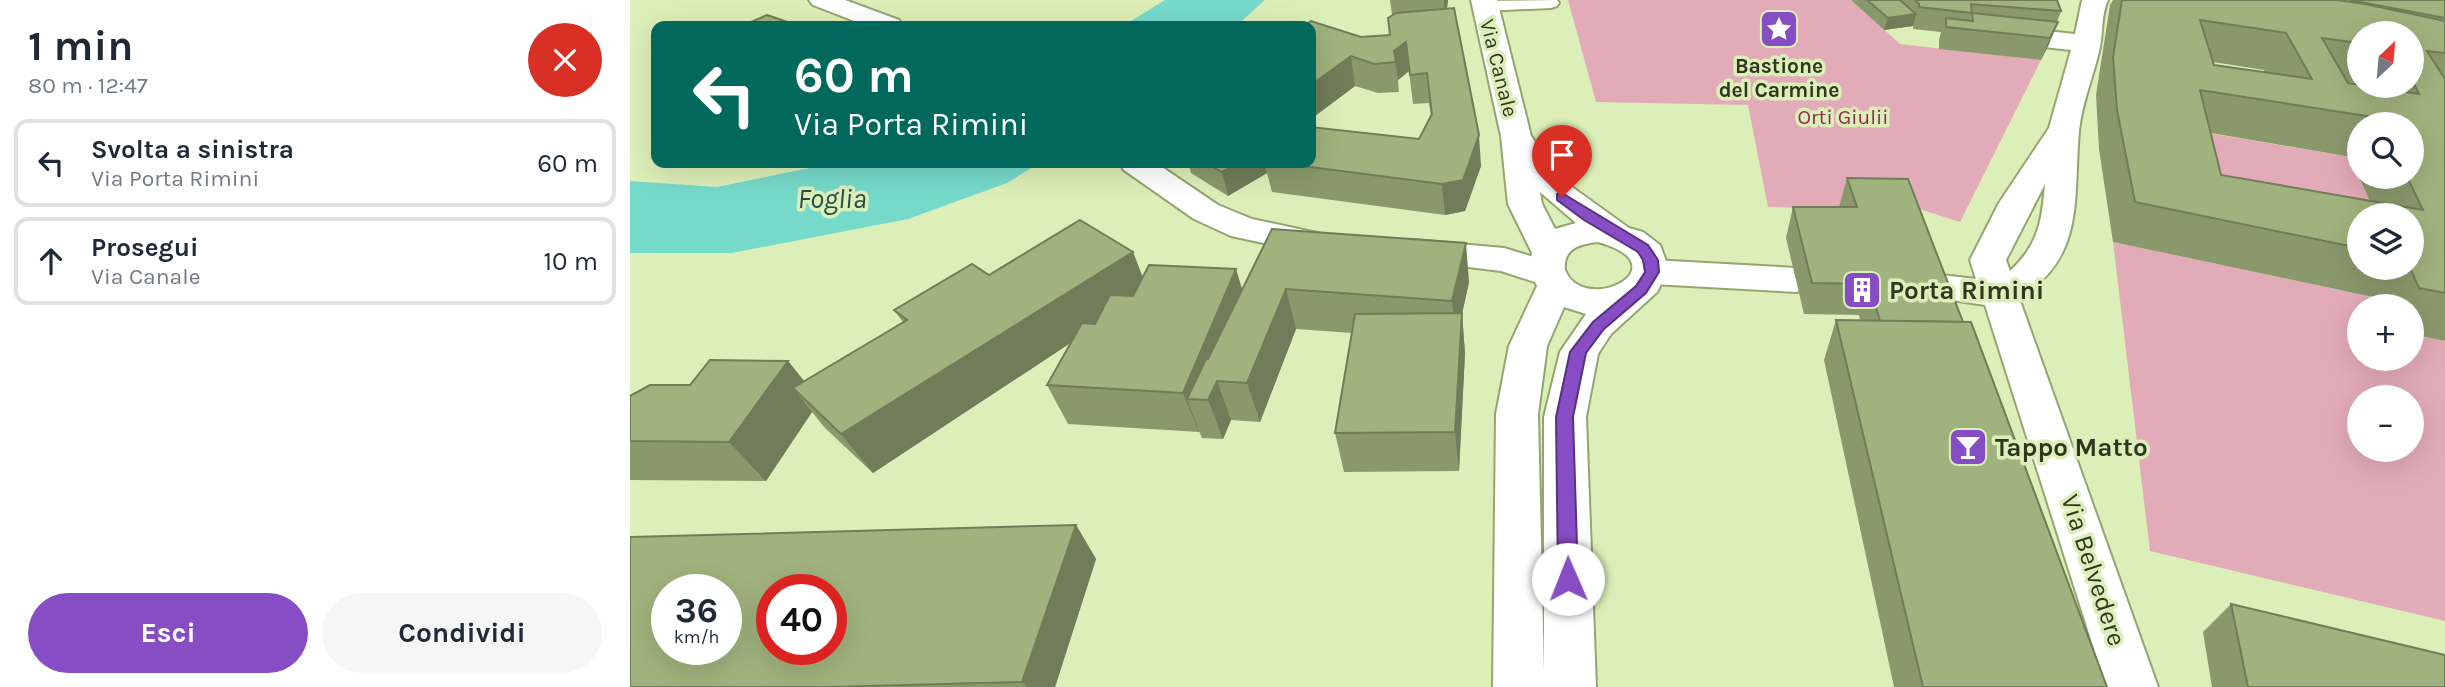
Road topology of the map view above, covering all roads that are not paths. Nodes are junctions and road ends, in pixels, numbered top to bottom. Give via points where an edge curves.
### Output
1 (822, 0) edge
2 (2095, 0) edge
3 (1484, 3) edge
4 (1551, 3) dead end
5 (877, 21) edge
6 (1976, 31) edge
7 (2087, 44) junction
8 (2064, 129) junction
9 (1516, 136) junction
10 (1142, 168) edge
11 (1615, 233) junction
12 (1345, 246) edge
13 (1386, 249) edge
14 (1550, 271) junction
15 (1796, 280) dead end
16 (1641, 284) junction
17 (1925, 285) edge
18 (1999, 294) junction
19 (1519, 687) edge
20 (1570, 687) edge
21 (2132, 687) edge

1 - 5 street
2 - 7 street, Via Belvedere
3 - 4 lane
3 - 9 street, Via Canale
6 - 7 street
7 - 8 street, Via Belvedere
8 - 18 street, Via Belvedere via 2015,203 1988,260
8 - 18 street, Via Belvedere via 2059,215 2053,239 2029,278
9 - 11 street, Via Canale via 1539,174 1562,197
9 - 14 street, Via Canale via 1525,204
10 - 12 street via 1206,212 1242,228
11 - 14 street via 1576,234 1557,243
11 - 16 street via 1643,248 1651,260
13 - 14 street via 1466,254
14 - 16 street via 1567,294 1590,301 1616,301
14 - 19 street via 1528,346 1517,414
15 - 16 street
16 - 20 street via 1578,352 1564,417
17 - 18 street
18 - 21 street, Via Belvedere

